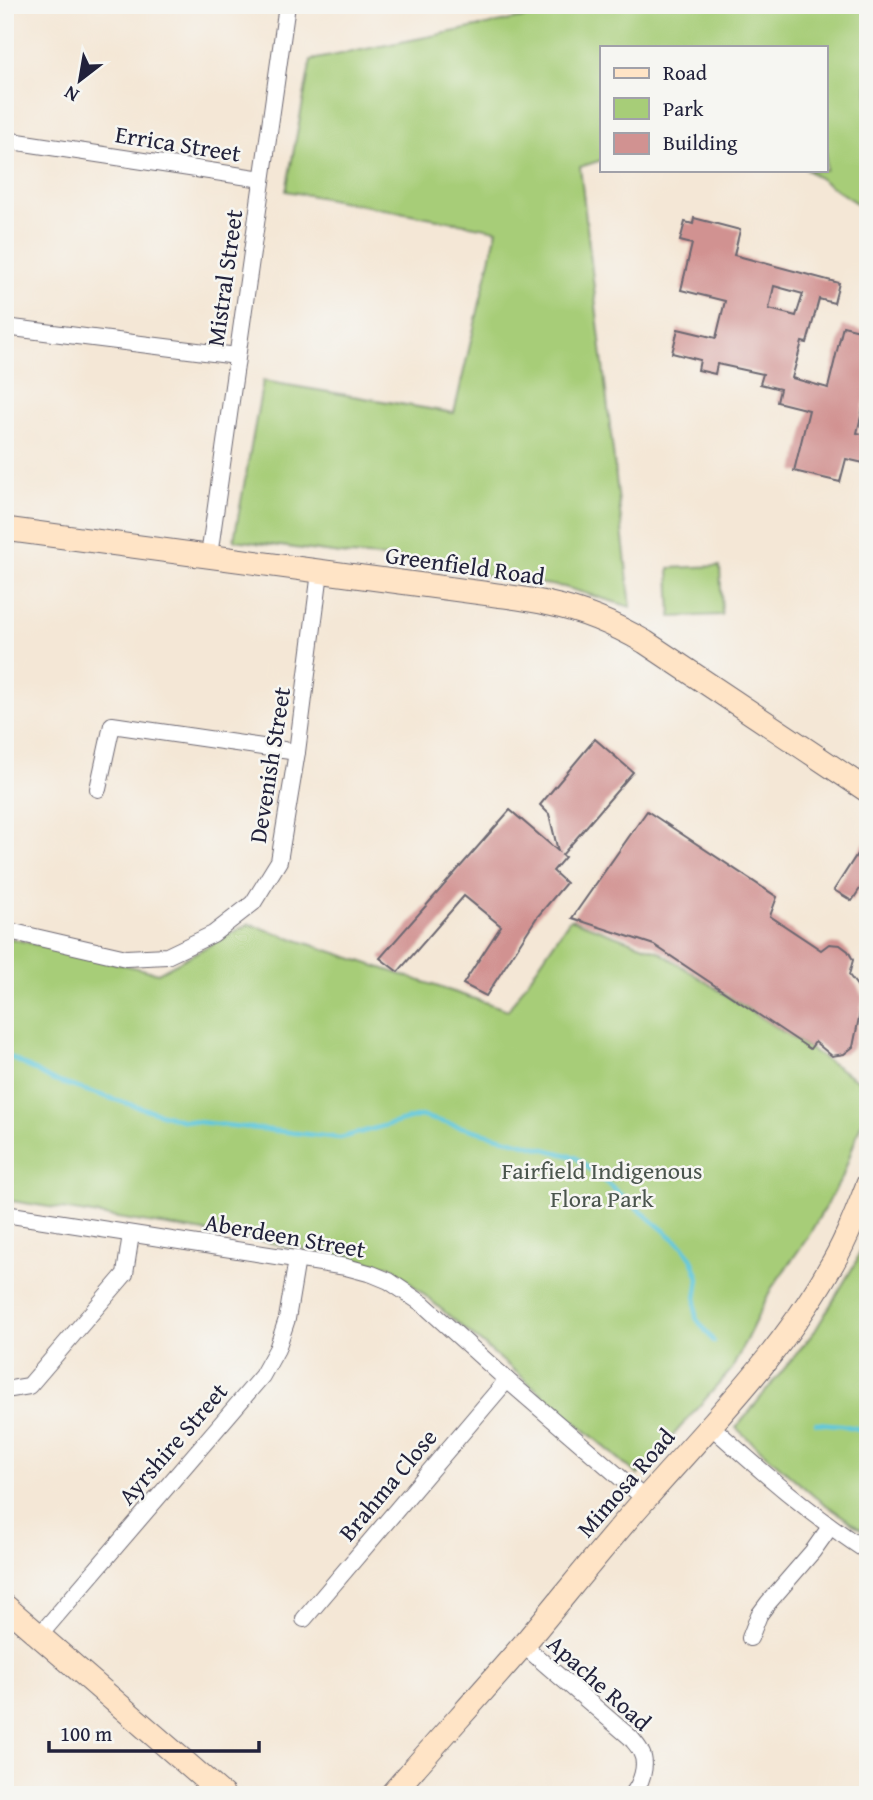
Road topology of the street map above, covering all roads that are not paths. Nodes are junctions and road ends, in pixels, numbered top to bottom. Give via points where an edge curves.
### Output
1 (287, 5) edge
2 (5, 140) edge
3 (262, 179) junction
4 (5, 327) edge
5 (237, 356) junction
6 (5, 529) edge
7 (208, 556) junction
8 (320, 572) junction
9 (297, 752) junction
10 (98, 789) dead end
11 (868, 791) edge
12 (5, 930) edge
13 (868, 1184) edge
14 (5, 1214) edge
15 (131, 1234) junction
16 (297, 1259) junction
17 (507, 1380) junction
18 (5, 1390) edge
19 (711, 1426) junction
20 (645, 1499) junction
21 (830, 1527) junction
22 (868, 1552) edge
23 (5, 1606) edge
24 (304, 1619) dead end
25 (39, 1636) junction
26 (750, 1638) dead end
27 (523, 1645) junction
28 (223, 1795) edge
29 (391, 1795) edge
30 (632, 1795) edge

1 - 3 street, Mistral Street
2 - 3 street, Errica Street
3 - 5 street, Mistral Street
4 - 5 street
5 - 7 street, Mistral Street
6 - 7 street, Greenfield Road
7 - 8 street, Greenfield Road
8 - 9 street, Devenish Street
8 - 11 street, Greenfield Road via 549,604 601,620 645,642
9 - 10 street via 112,725
9 - 12 street, Devenish Street via 279,860 253,903 214,934 167,956 126,958
13 - 19 street, Mimosa Road via 851,1227 808,1305
14 - 15 street, Aberdeen Street
15 - 16 street, Aberdeen Street
15 - 18 street via 125,1274 29,1386
16 - 17 street, Aberdeen Street via 346,1267 389,1281 423,1304
16 - 25 street, Ayrshire Street via 287,1319 262,1376
17 - 20 street, Aberdeen Street
17 - 24 street, Brahma Close
19 - 20 street, Mimosa Road
19 - 21 street
20 - 27 street, Mimosa Road
21 - 22 street
21 - 26 street via 759,1615
23 - 25 street
25 - 28 street
27 - 29 street, Mimosa Road
27 - 30 street, Apache Road via 631,1738 642,1753 644,1770

